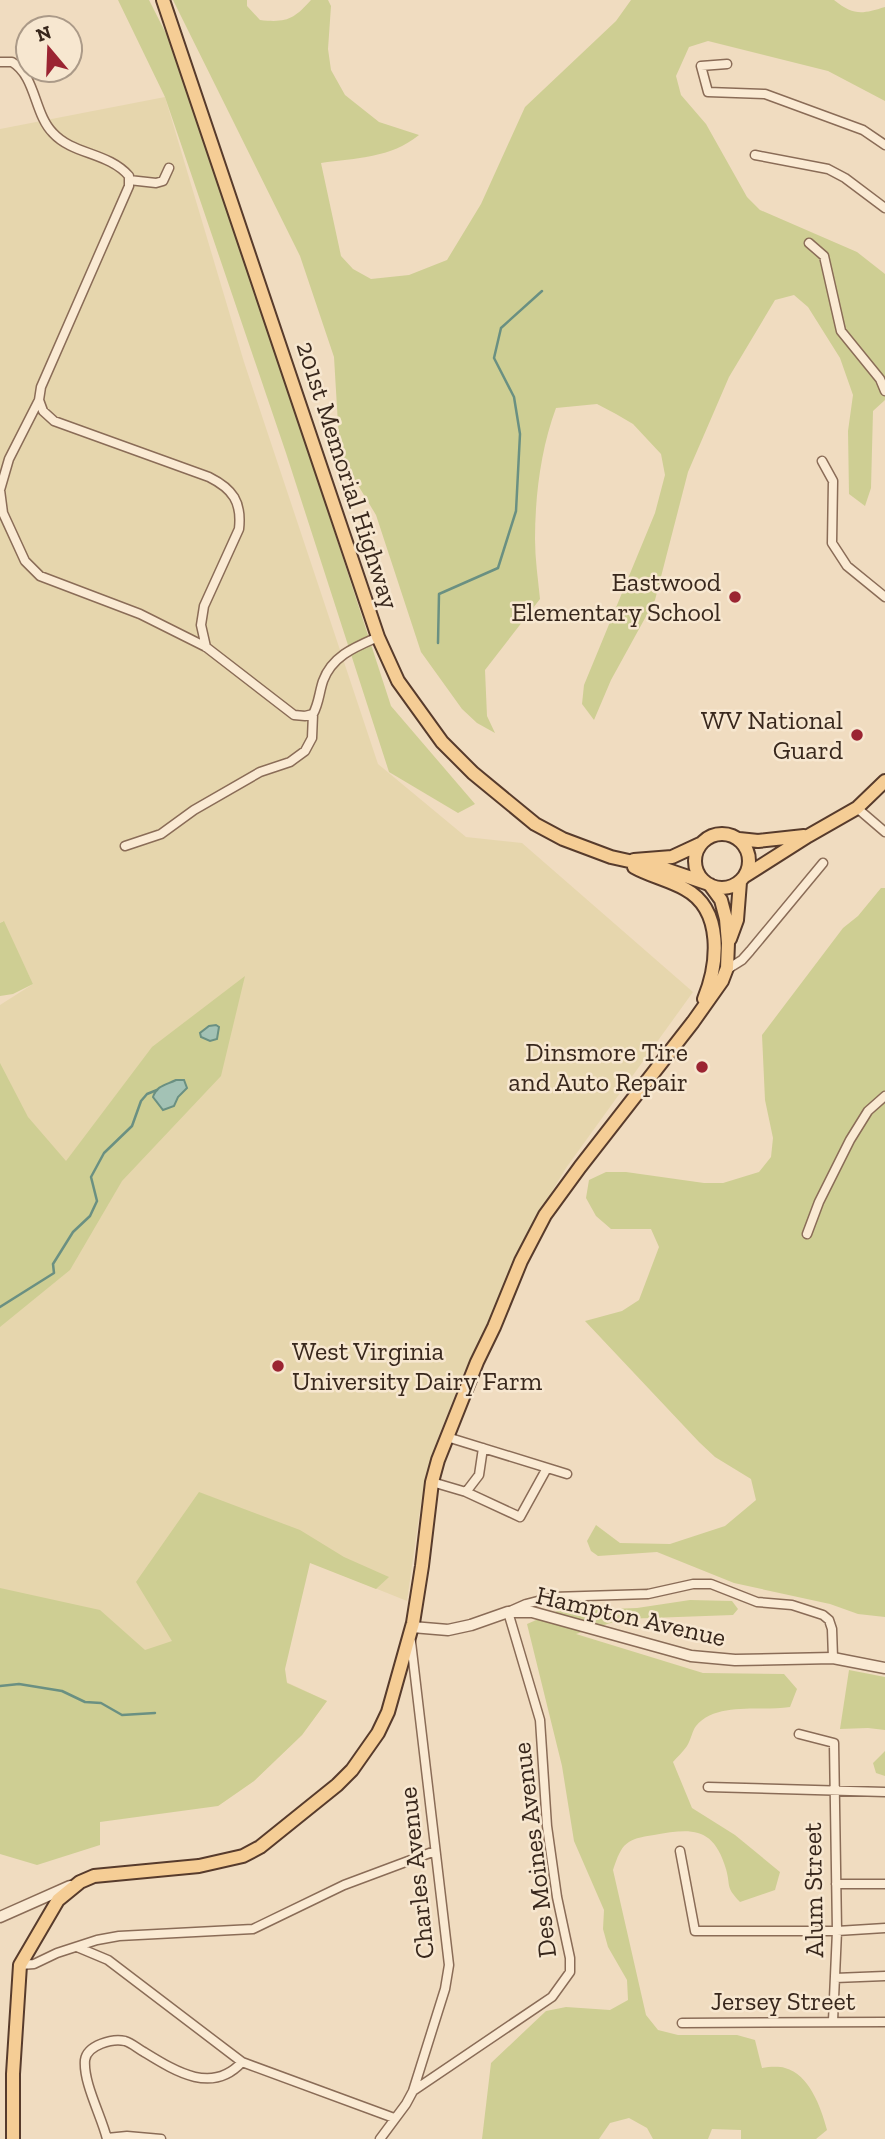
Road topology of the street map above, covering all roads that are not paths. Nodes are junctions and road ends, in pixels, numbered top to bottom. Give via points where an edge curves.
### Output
1 (163, 0) edge
2 (0, 62) edge
3 (727, 64) dead end
4 (885, 145) edge
5 (755, 155) dead end
6 (169, 168) dead end
7 (129, 180) junction
8 (885, 208) edge
9 (809, 243) dead end
10 (885, 391) edge
11 (39, 400) junction
12 (822, 461) dead end
13 (885, 597) edge
14 (378, 637) junction
15 (206, 647) junction
16 (313, 714) junction
17 (885, 781) edge
18 (857, 808) junction
19 (885, 832) edge
20 (808, 836) junction
21 (739, 839) junction
22 (701, 844) junction
23 (125, 846) dead end
24 (625, 862) junction
25 (823, 863) dead end
26 (742, 879) junction
27 (708, 884) junction
28 (728, 943) junction
29 (726, 970) junction
30 (693, 1022) junction
31 (885, 1096) edge
32 (807, 1234) dead end
33 (447, 1437) junction
34 (483, 1448) junction
35 (547, 1468) junction
36 (567, 1474) dead end
37 (432, 1482) junction
38 (466, 1492) junction
39 (508, 1612) junction
40 (412, 1627) junction
41 (833, 1658) junction
42 (885, 1668) edge
43 (799, 1734) dead end
44 (708, 1787) dead end
45 (833, 1792) junction
46 (885, 1792) edge
47 (435, 1851) junction
48 (680, 1851) dead end
49 (80, 1882) junction
50 (836, 1884) junction
51 (885, 1884) edge
52 (0, 1917) edge
53 (885, 1928) edge
54 (837, 1931) junction
55 (76, 1947) junction
56 (20, 1965) junction
57 (885, 1976) edge
58 (835, 1978) junction
59 (833, 2021) junction
60 (885, 2022) edge
61 (682, 2023) dead end
62 (242, 2062) junction
63 (413, 2091) junction
64 (394, 2118) junction
65 (107, 2138) edge
66 (13, 2139) edge
67 (160, 2139) edge
68 (380, 2139) edge

1 - 14 main road, 201st Memorial Highway
2 - 7 street via 12,62 24,74 54,135 67,145 111,160
3 - 4 street via 701,66 708,92 765,94 863,130
5 - 8 street via 828,169
6 - 7 street via 163,181
7 - 11 street
9 - 10 street via 824,256 841,331
11 - 15 street via 9,459 0,490 3,513 25,561 40,576 140,614
11 - 15 street via 54,421 209,477 236,496 239,529 204,606 201,625
12 - 13 street via 832,481 832,543 847,566
14 - 16 street via 342,654 329,667
14 - 24 main road, 201st Memorial Highway via 398,681 427,724 473,773 536,824
15 - 16 street via 294,715
16 - 23 street via 313,738 290,762 260,772 161,834
17 - 18 main road
18 - 19 street
18 - 20 main road
20 - 21 main road
20 - 26 main road
21 - 22 main road via 715,834
21 - 26 main road via 749,855
22 - 24 main road, 201st Memorial Highway via 672,857
22 - 27 main road via 696,869
24 - 27 main road, 201st Memorial Highway via 666,869
24 - 30 main road via 685,889 706,911 714,936 713,975
25 - 29 street via 742,960
26 - 27 main road via 723,888
26 - 28 main road via 737,920
27 - 28 main road via 721,900
28 - 29 main road
29 - 30 main road
30 - 33 main road via 545,1215
31 - 32 street via 868,1111 850,1140
33 - 34 street
33 - 37 main road
34 - 35 street
34 - 38 street via 479,1475
35 - 36 street
35 - 38 street via 520,1517
37 - 38 street
37 - 40 main road
39 - 40 street, Hampton Avenue via 448,1630
39 - 41 street, Hampton Avenue via 532,1612 711,1659
39 - 41 street via 553,1597 648,1594 711,1584 757,1602 792,1605 823,1615 832,1629
39 - 63 street, Des Moines Avenue via 540,1720 547,1826 570,1972 552,1997
40 - 47 street, Charles Avenue
40 - 49 main road via 388,1712 366,1751 337,1785 260,1847 228,1861 110,1874
41 - 42 street, Hampton Avenue
43 - 45 street, Alum Street via 834,1743
44 - 45 street
45 - 46 street
45 - 50 street, Alum Street
47 - 55 street via 344,1885 253,1929 119,1936
47 - 63 street, Charles Avenue via 449,1965
48 - 54 street via 695,1931
49 - 52 street
49 - 56 main road via 58,1900
50 - 51 street
50 - 54 street, Alum Street
53 - 54 street
54 - 58 street, Alum Street
55 - 56 street
55 - 62 street via 108,1960
56 - 66 main road
57 - 58 street
58 - 59 street, Alum Street
59 - 60 street, Jersey Street
59 - 61 street, Jersey Street
62 - 64 street
62 - 65 street via 232,2074 200,2078 172,2068 124,2040 97,2045 88,2051 85,2061
63 - 64 street, Charles Avenue
64 - 68 street, Charles Avenue
65 - 67 street

